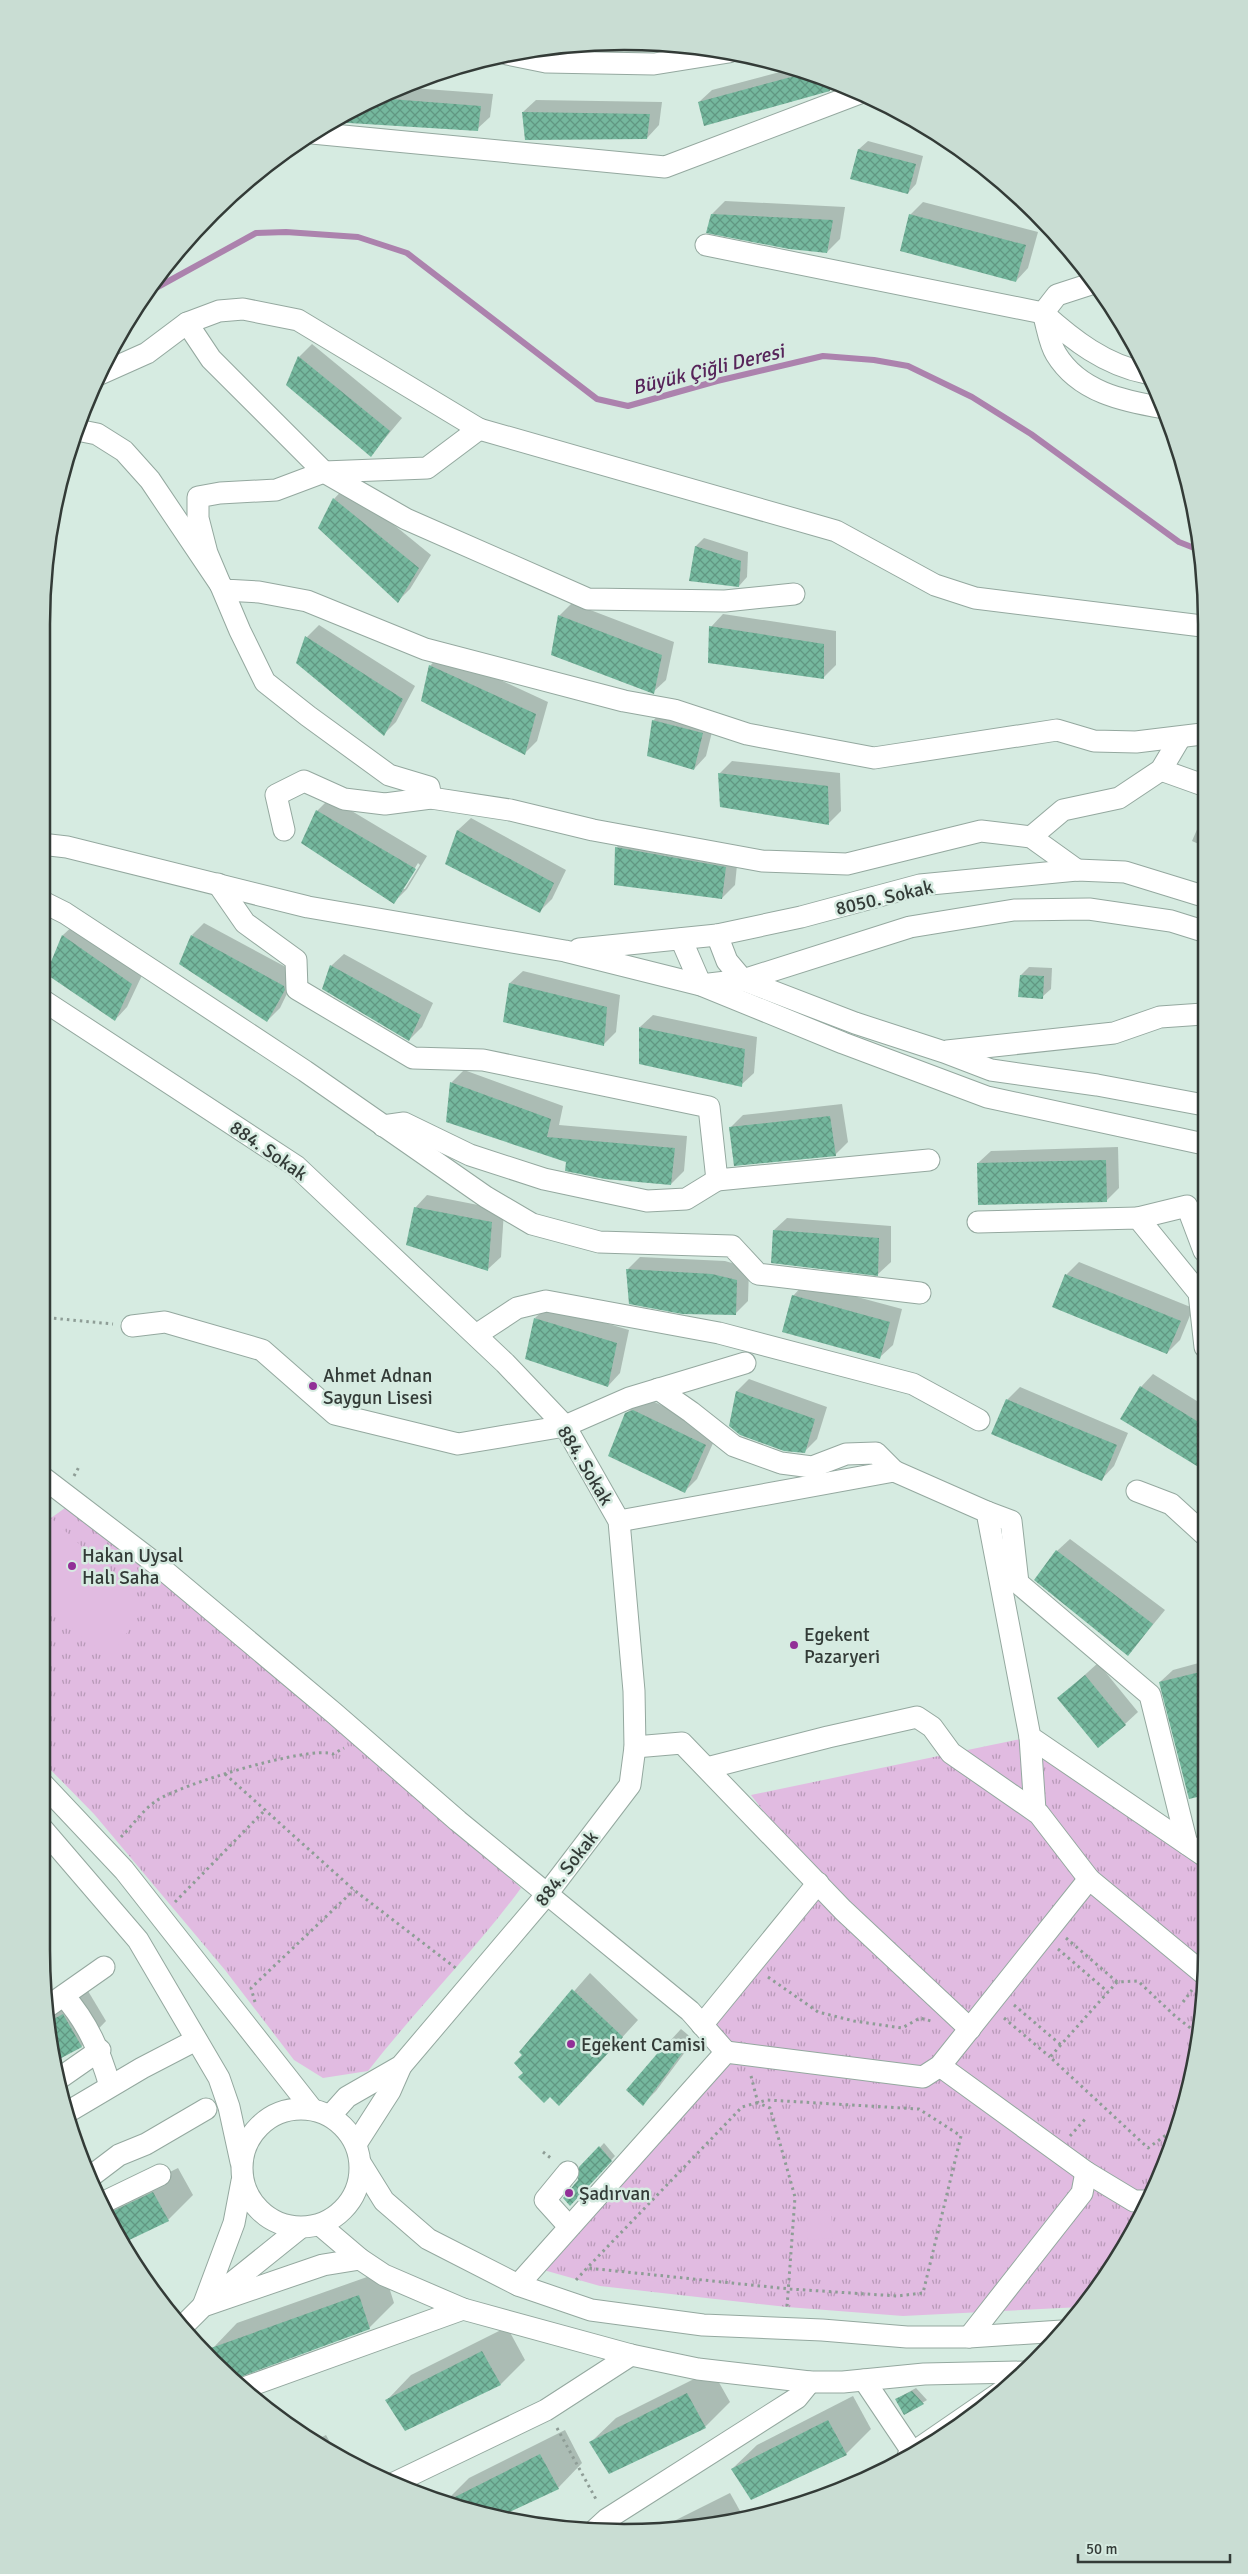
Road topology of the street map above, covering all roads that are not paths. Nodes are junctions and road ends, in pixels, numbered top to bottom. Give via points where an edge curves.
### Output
1 (705, 56) edge
2 (528, 58) edge
3 (850, 97) edge
4 (325, 134) edge
5 (706, 245) dead end
6 (1087, 285) edge
7 (1043, 313) junction
8 (187, 323) junction
9 (109, 370) edge
10 (1140, 372) edge
11 (1155, 406) edge
12 (479, 429) junction
13 (83, 431) edge
14 (324, 472) junction
15 (224, 590) junction
16 (794, 594) dead end
17 (1198, 626) edge
18 (1198, 735) edge
19 (1180, 738) junction
20 (1161, 770) junction
21 (1198, 784) edge
22 (431, 798) junction
23 (284, 830) dead end
24 (1031, 837) junction
25 (50, 845) edge
26 (1077, 870) junction
27 (218, 884) junction
28 (1198, 894) edge
29 (50, 906) edge
30 (1198, 929) edge
31 (717, 935) junction
32 (681, 939) junction
33 (565, 951) junction
34 (742, 980) junction
35 (701, 985) junction
36 (50, 1006) edge
37 (1198, 1014) edge
38 (944, 1052) junction
39 (1198, 1105) edge
40 (383, 1126) junction
41 (1198, 1143) edge
42 (929, 1160) dead end
43 (717, 1180) junction
44 (1138, 1218) junction
45 (978, 1222) dead end
46 (1198, 1234) edge
47 (1198, 1292) edge
48 (920, 1293) dead end
49 (132, 1326) road end
50 (476, 1336) junction
51 (745, 1363) dead end
52 (658, 1389) junction
53 (979, 1420) dead end
54 (565, 1426) junction
55 (894, 1471) junction
56 (50, 1483) edge
57 (1137, 1491) dead end
58 (987, 1512) junction
59 (619, 1521) junction
60 (1198, 1528) edge
61 (1030, 1737) junction
62 (635, 1747) junction
63 (707, 1768) junction
64 (50, 1792) edge
65 (1034, 1810) junction
66 (50, 1837) edge
67 (1188, 1844) junction
68 (1198, 1851) edge
69 (1089, 1879) junction
70 (818, 1883) junction
71 (547, 1894) junction
72 (104, 1966) dead end
73 (1198, 1969) edge
74 (56, 2001) edge
75 (702, 2025) junction
76 (970, 2029) junction
77 (196, 2040) junction
78 (100, 2050) junction
79 (726, 2052) junction
80 (401, 2066) junction
81 (940, 2066) junction
82 (64, 2075) edge
83 (110, 2086) junction
84 (73, 2109) edge
85 (206, 2109) dead end
86 (321, 2112) junction
87 (358, 2154) junction
88 (242, 2172) junction
89 (568, 2172) dead end
90 (1086, 2172) junction
91 (95, 2173) edge
92 (160, 2175) dead end
93 (107, 2200) edge
94 (1140, 2202) edge
95 (564, 2221) dead end
96 (310, 2227) junction
97 (360, 2259) junction
98 (518, 2285) junction
99 (203, 2306) junction
100 (463, 2309) junction
101 (187, 2322) edge
102 (1053, 2332) edge
103 (969, 2337) junction
104 (631, 2355) junction
105 (1013, 2372) edge
106 (864, 2380) junction
107 (810, 2382) junction
108 (251, 2386) edge
109 (910, 2448) edge
110 (402, 2479) edge
111 (603, 2523) edge

1 - 2 street via 654,64 546,62
3 - 4 street via 665,167
5 - 7 street
6 - 7 street via 1058,295
7 - 10 street via 1071,338 1106,360
7 - 11 street via 1055,354 1083,384 1111,396
8 - 9 street via 147,353
8 - 12 street via 219,311 243,309 298,320
8 - 14 street via 211,359
12 - 14 street via 427,468
12 - 17 street via 836,531 935,585 975,598
13 - 15 street via 97,434 124,451 150,480
14 - 15 street via 276,490 198,497 198,518 207,553
14 - 16 street via 406,519 588,599 725,601
15 - 19 street via 259,592 307,601 425,648 624,701 674,710 747,734 874,758 1057,730 1094,741
15 - 22 street via 265,682 390,775 429,787
18 - 19 street
19 - 20 street
20 - 21 street
20 - 24 street via 1119,798 1063,810
22 - 23 street via 384,804 344,799 304,781 276,795
22 - 24 street via 510,810 593,830 762,861 847,864 981,831
24 - 26 street
25 - 27 street
26 - 28 street, 8050. Sokak via 1125,872
26 - 31 street, 8050. Sokak via 920,885 801,917
27 - 33 street via 308,907
27 - 43 street via 245,923 296,960 297,989 413,1058 483,1060 709,1107
29 - 40 street via 156,972
30 - 34 street, 8050. Sokak via 1171,921 1089,909 1014,910 910,927
31 - 32 street, 8050. Sokak
31 - 34 street via 726,961
32 - 33 street, 8050. Sokak
32 - 35 street
33 - 35 street
34 - 35 street, 8050. Sokak
34 - 38 street via 855,1024
35 - 41 street via 987,1097
36 - 50 street, 884. Sokak via 296,1166
37 - 38 street via 1160,1017 1114,1033
38 - 39 street via 991,1070 1097,1085
40 - 43 street via 404,1123 470,1155 544,1179 647,1201 686,1199
40 - 48 street via 486,1198 532,1224 599,1242 732,1246 758,1274
42 - 43 street
44 - 45 street
44 - 46 street via 1188,1206
44 - 47 street
49 - 54 street via 165,1322 262,1350 335,1414 458,1444
50 - 53 street via 517,1308 546,1301 719,1333 913,1384
50 - 54 street, 884. Sokak
51 - 52 street
52 - 54 street
52 - 55 street via 734,1446 781,1463 812,1467 846,1454 876,1453
54 - 59 street, 884. Sokak
55 - 58 street
55 - 59 street
56 - 71 street via 167,1574
57 - 60 street via 1172,1504
58 - 61 street
58 - 67 street via 1011,1521 1018,1583 1150,1696
59 - 62 street, 884. Sokak via 634,1690
61 - 65 street
61 - 67 street
62 - 63 street via 682,1743
62 - 71 street, 884. Sokak via 630,1784
63 - 65 street via 916,1717 932,1727 951,1753
63 - 70 street
64 - 86 street via 124,1870
65 - 69 street
66 - 77 street via 138,1940
67 - 68 street
69 - 73 street
69 - 76 street
70 - 75 street
70 - 76 street
71 - 75 street via 690,2011
71 - 80 street, 884. Sokak
72 - 74 street
74 - 78 street via 80,2013
75 - 79 street
76 - 81 street
77 - 83 street
77 - 88 street via 219,2078 229,2107
78 - 82 street
78 - 83 street
79 - 81 street via 923,2077
79 - 98 street
80 - 86 street, 884. Sokak
80 - 87 street, 884. Sokak
81 - 90 street
83 - 84 street
85 - 91 street via 119,2156
86 - 87 street via 345,2128
86 - 88 street via 292,2108 274,2114 258,2126 247,2142
87 - 96 street via 359,2183 351,2201 337,2216
87 - 98 street via 384,2201 428,2239
88 - 96 street via 250,2200 263,2215 281,2224
88 - 99 street via 234,2223
89 - 95 street via 545,2200
90 - 94 street via 1134,2202
90 - 103 street via 1082,2193
92 - 93 street
96 - 97 street
96 - 99 street
97 - 99 street via 322,2265
97 - 100 street via 384,2275
98 - 103 street via 591,2310 703,2325 907,2337
99 - 101 street
100 - 104 street
100 - 108 street
102 - 103 street
104 - 107 street via 698,2369
104 - 110 street via 546,2410
105 - 106 street via 924,2374
106 - 107 street
106 - 109 street
107 - 111 street via 797,2398

